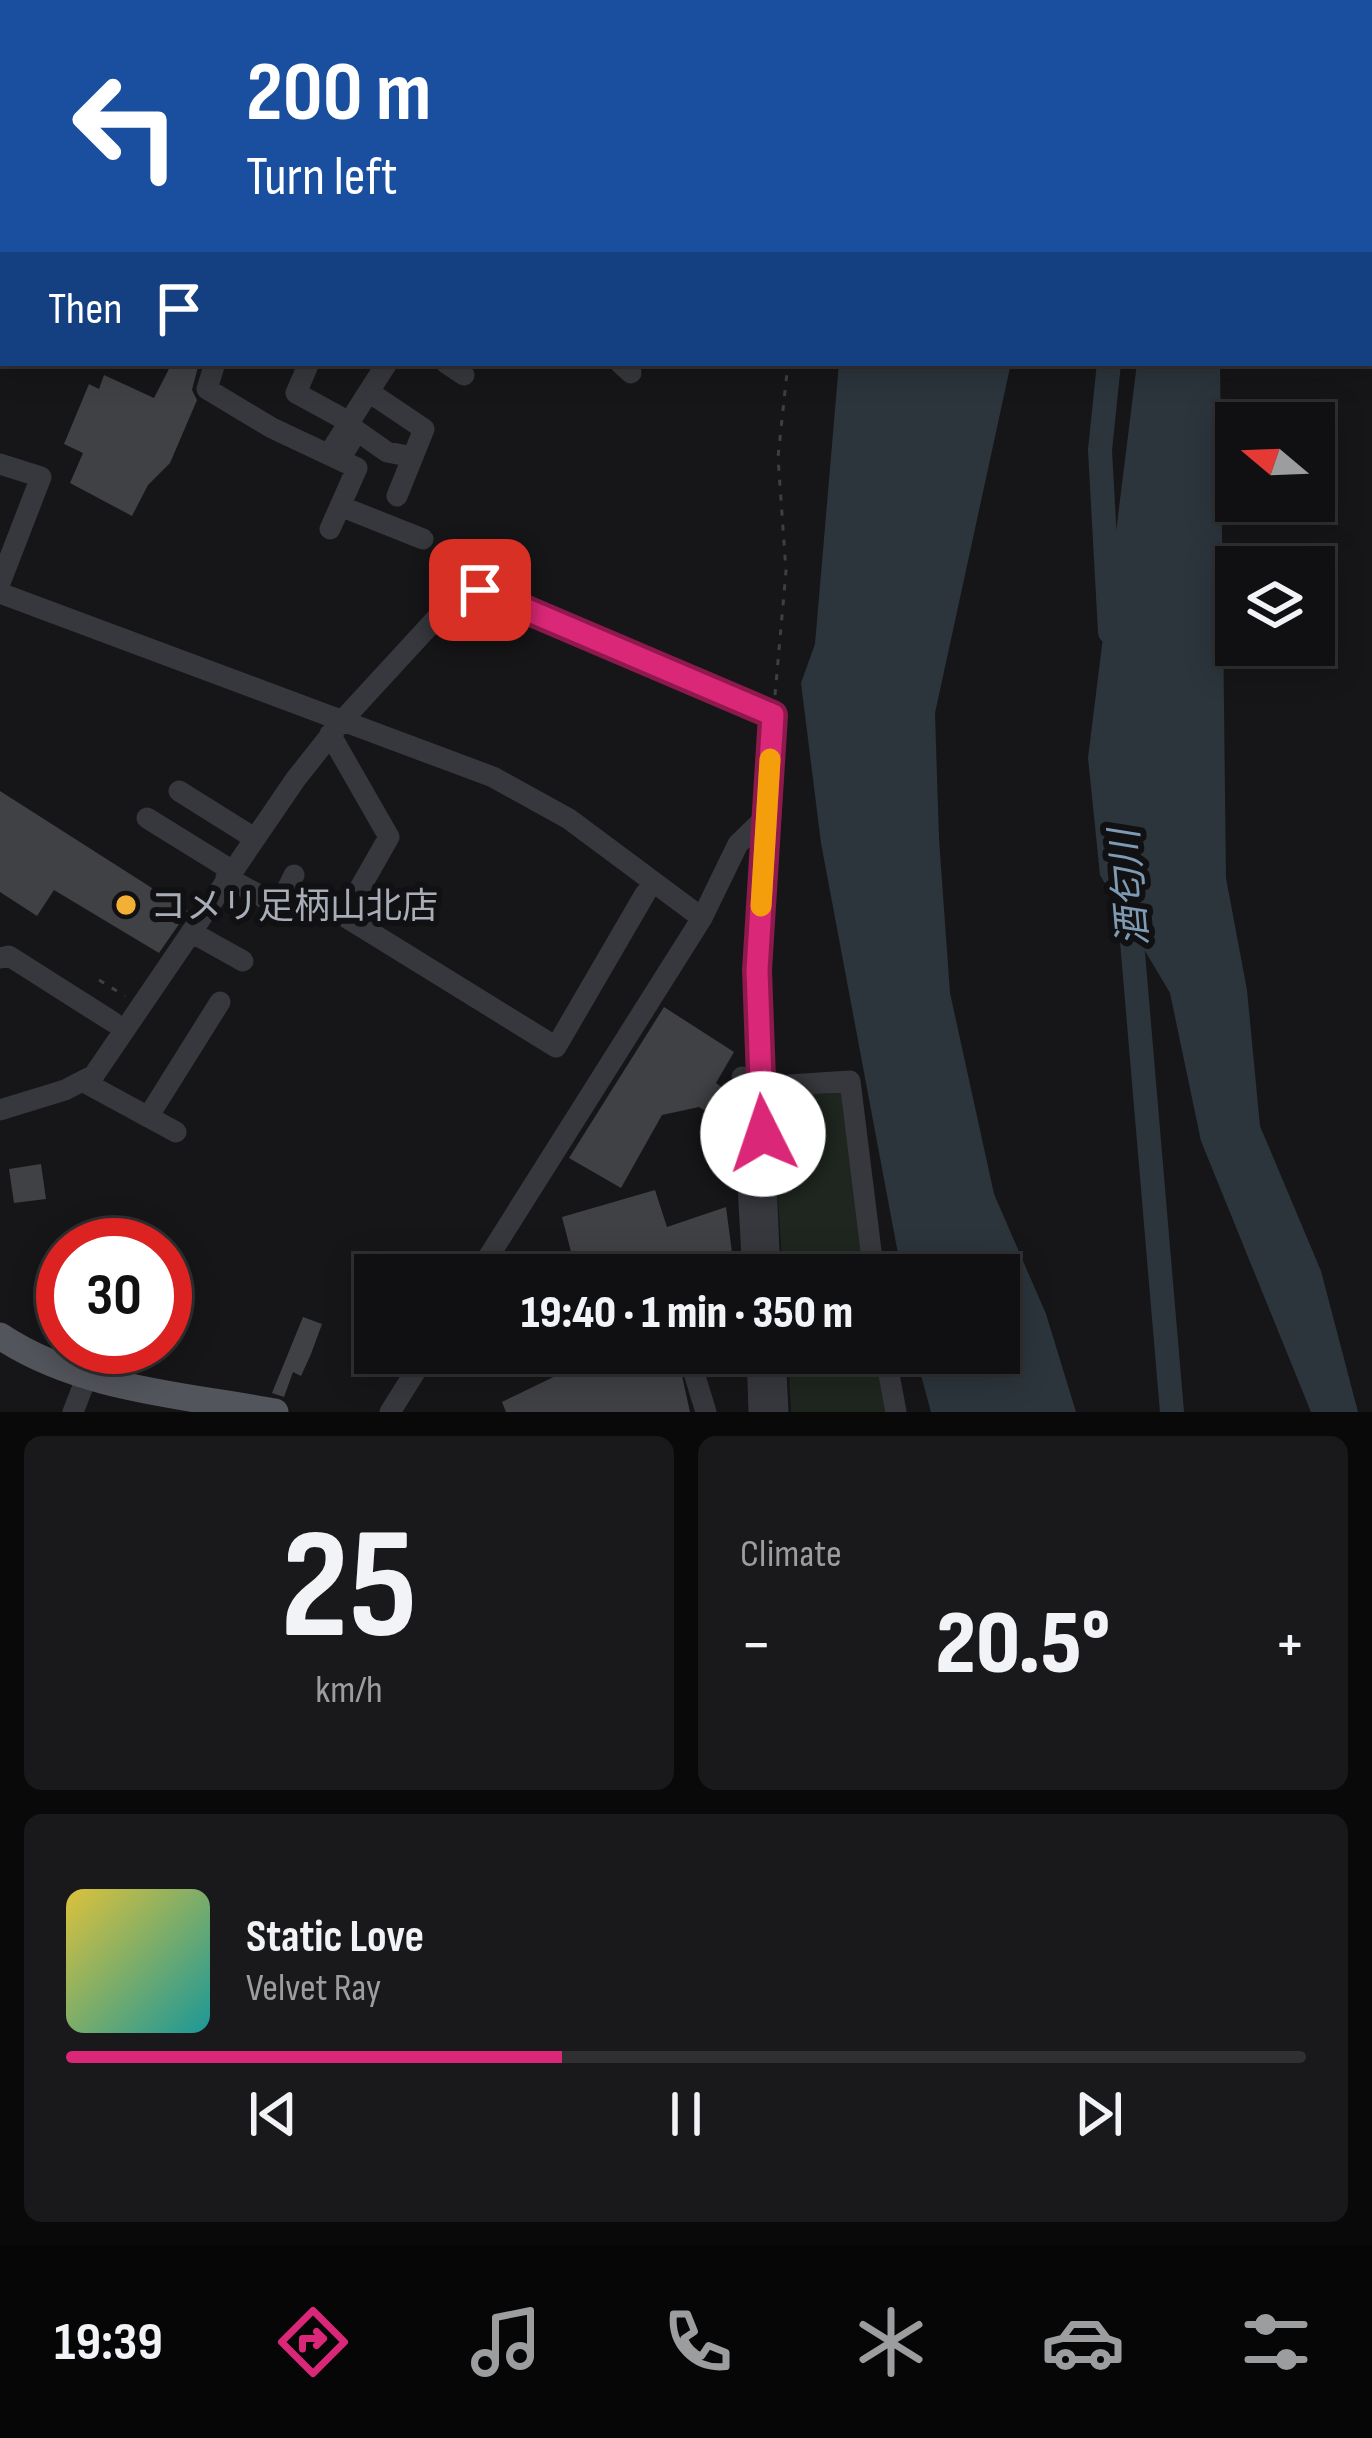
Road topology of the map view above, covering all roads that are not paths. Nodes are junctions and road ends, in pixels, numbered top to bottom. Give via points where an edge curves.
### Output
1 (214, 366) edge
2 (308, 366) edge
3 (385, 366) edge
4 (370, 392) junction
5 (351, 423) junction
6 (334, 457) junction
7 (412, 457) junction
8 (0, 464) edge
9 (397, 496) dead end
10 (340, 506) junction
11 (330, 529) dead end
12 (423, 539) dead end
13 (0, 583) edge
14 (0, 593) edge
15 (335, 728) junction
16 (178, 791) dead end
17 (767, 816) junction
18 (147, 818) dead end
19 (254, 838) junction
20 (228, 874) junction
21 (294, 875) dead end
22 (645, 894) dead end
23 (702, 918) junction
24 (191, 932) junction
25 (0, 958) edge
26 (243, 961) dead end
27 (220, 1002) dead end
28 (113, 1022) dead end
29 (84, 1082) junction
30 (751, 1082) junction
31 (0, 1110) edge
32 (148, 1117) junction
33 (176, 1132) dead end
34 (490, 1254) edge
35 (753, 1254) edge
36 (768, 1254) edge
37 (871, 1254) edge
38 (0, 1336) edge
39 (98, 1374) edge
40 (414, 1374) edge
41 (694, 1374) edge
42 (758, 1374) edge
43 (776, 1374) edge
44 (888, 1374) edge
45 (96, 1378) junction
46 (73, 1412) edge
47 (274, 1412) edge
48 (390, 1412) edge
49 (706, 1412) edge
50 (759, 1412) edge
51 (778, 1412) edge
52 (896, 1412) edge

1 - 6 street via 207,389
2 - 5 street via 296,392
3 - 4 street
4 - 5 street
4 - 7 street via 424,429
5 - 6 street
6 - 7 street via 357,431 387,452
6 - 10 street via 357,468
7 - 9 street
8 - 13 street via 41,477
10 - 11 street
10 - 12 street
14 - 15 street
15 - 17 street via 455,598 480,590 773,715
15 - 19 street
15 - 22 street via 389,837 344,916 556,1047
15 - 23 street via 536,798
16 - 19 street
17 - 23 street via 738,844
17 - 30 street
18 - 20 street
19 - 20 street
20 - 21 street via 279,906
20 - 24 street
23 - 34 street
24 - 26 street
24 - 29 street
25 - 28 street via 10,956
27 - 32 street
29 - 31 street
29 - 32 street
30 - 35 street
30 - 36 street
30 - 37 street via 850,1081
32 - 33 street
38 - 45 main road via 49,1364
39 - 45 street
40 - 48 street
41 - 49 street
42 - 50 street
43 - 51 street
44 - 52 street
45 - 46 street
45 - 47 main road

